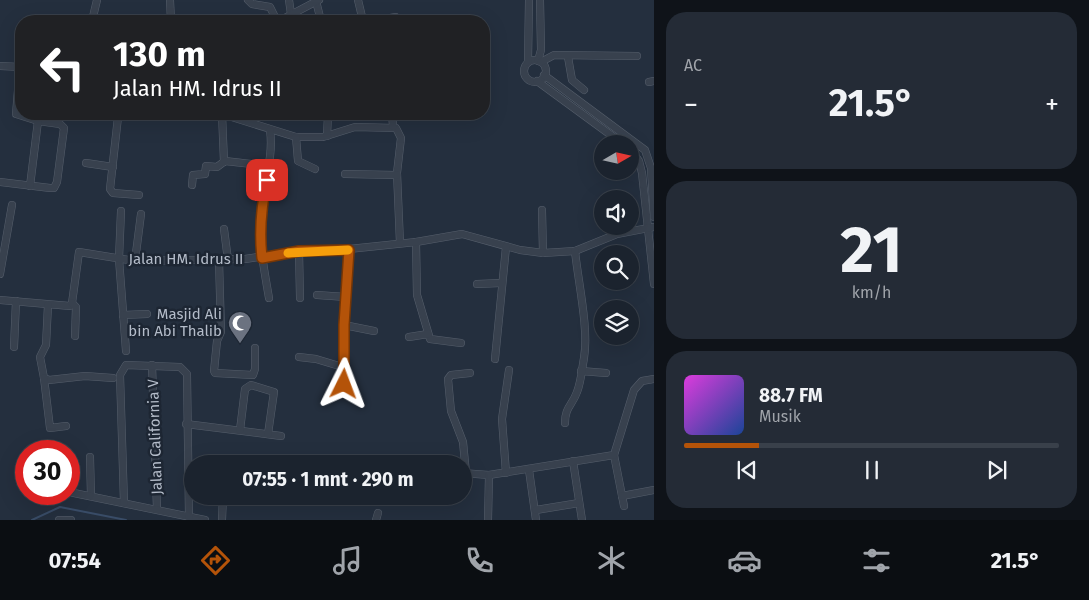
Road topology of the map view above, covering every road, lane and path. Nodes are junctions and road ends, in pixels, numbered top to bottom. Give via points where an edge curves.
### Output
1 (97, 0) edge
2 (170, 0) edge
3 (248, 0) edge
4 (289, 0) edge
5 (358, 0) edge
6 (529, 0) edge
7 (540, 0) edge
8 (318, 1) edge
9 (292, 14) joint
10 (93, 15) edge
11 (171, 15) edge
12 (275, 15) edge
13 (320, 15) edge
14 (362, 15) edge
15 (637, 56) dead end
16 (568, 57) junction
17 (528, 62) junction
18 (541, 63) junction
19 (15, 66) edge
20 (1, 67) edge
21 (544, 75) junction
22 (537, 81) junction
23 (584, 90) dead end
24 (35, 120) edge
25 (118, 120) edge
26 (222, 120) edge
27 (240, 120) edge
28 (328, 120) edge
29 (392, 120) edge
30 (38, 121) junction
31 (393, 126) junction
32 (270, 130) junction
33 (611, 135) edge
34 (327, 136) junction
35 (296, 137) junction
36 (224, 162) junction
37 (86, 163) dead end
38 (639, 163) edge
39 (270, 166) junction
40 (113, 167) junction
41 (315, 170) dead end
42 (345, 174) dead end
43 (397, 175) junction
44 (0, 182) edge
45 (192, 185) dead end
46 (30, 186) junction
47 (139, 195) dead end
48 (12, 205) dead end
49 (542, 210) dead end
50 (120, 211) dead end
51 (141, 214) dead end
52 (654, 217) edge
53 (650, 227) edge
54 (224, 229) dead end
55 (416, 242) junction
56 (400, 243) junction
57 (506, 247) junction
58 (349, 250) junction
59 (299, 251) junction
60 (575, 251) junction
61 (543, 253) junction
62 (262, 258) junction
63 (119, 259) junction
64 (219, 260) junction
65 (228, 260) junction
66 (135, 261) junction
67 (0, 274) edge
68 (501, 283) junction
69 (478, 284) dead end
70 (654, 284) edge
71 (317, 295) dead end
72 (346, 297) junction
73 (269, 298) dead end
74 (300, 298) dead end
75 (0, 300) edge
76 (16, 301) junction
77 (72, 303) junction
78 (48, 305) junction
79 (147, 314) dead end
80 (123, 315) junction
81 (344, 325) junction
82 (374, 331) dead end
83 (428, 334) junction
84 (76, 336) dead end
85 (409, 337) dead end
86 (461, 343) dead end
87 (14, 347) dead end
88 (255, 348) dead end
89 (126, 351) dead end
90 (299, 357) dead end
91 (495, 359) dead end
92 (152, 364) junction
93 (346, 368) junction
94 (509, 370) dead end
95 (581, 371) junction
96 (470, 373) dead end
97 (606, 373) dead end
98 (653, 377) edge
99 (44, 378) junction
100 (112, 378) dead end
101 (344, 384) dead end
102 (565, 423) dead end
103 (186, 424) junction
104 (66, 426) dead end
105 (240, 430) junction
106 (268, 434) junction
107 (282, 436) dead end
108 (463, 455) edge
109 (614, 455) junction
110 (90, 457) dead end
111 (573, 461) junction
112 (530, 470) junction
113 (506, 473) junction
114 (472, 474) edge
115 (489, 475) junction
116 (654, 490) edge
117 (80, 494) edge
118 (91, 496) junction
119 (622, 496) junction
120 (124, 502) junction
121 (579, 503) junction
122 (223, 505) edge
123 (624, 506) dead end
124 (157, 509) junction
125 (536, 510) junction
126 (189, 517) junction
127 (59, 520) edge
128 (72, 520) edge
129 (205, 520) edge
130 (222, 520) edge
131 (488, 520) edge
132 (536, 520) edge
133 (582, 520) edge

1 - 10 street
2 - 11 street
3 - 12 street via 252,4 270,7
4 - 9 street
5 - 14 street
6 - 17 street
7 - 18 street
8 - 9 street
8 - 13 street
15 - 16 street
16 - 18 street via 554,55
16 - 23 street via 572,80
17 - 18 street
17 - 22 street via 524,74 528,79
18 - 21 street
19 - 20 street
21 - 22 street
21 - 52 street via 645,150 651,168
22 - 33 street
24 - 30 street
25 - 40 street
26 - 36 street
27 - 32 street
28 - 34 street
29 - 31 street
30 - 46 street
30 - 46 street via 60,124 64,132 55,185 50,188
31 - 34 street via 349,128
31 - 43 street via 401,138
32 - 35 street
32 - 39 street
34 - 35 street
35 - 41 street via 298,161
36 - 39 street
36 - 45 street via 219,167 206,166 205,174 193,175
37 - 40 street
38 - 53 street
39 - 62 street via 261,208
40 - 47 street via 111,191
42 - 43 street
43 - 56 street
44 - 46 street
48 - 67 street
49 - 61 street
50 - 63 street
51 - 66 street
53 - 60 street, Jalan HM. Idrus II via 617,234
53 - 70 street
54 - 65 street
55 - 56 street, Jalan HM. Idrus II
55 - 57 street, Jalan HM. Idrus II via 462,234
55 - 83 street via 417,295
56 - 58 street, Jalan HM. Idrus II
57 - 61 street, Jalan HM. Idrus II
57 - 68 street
58 - 59 street, Jalan HM. Idrus II
58 - 72 street
59 - 62 street, Jalan HM. Idrus II
59 - 74 street
60 - 61 street, Jalan HM. Idrus II
60 - 95 street via 585,337
62 - 65 street, Jalan HM. Idrus II
62 - 73 street
63 - 66 street, Jalan HM. Idrus II
63 - 77 street, Jalan HM. Idrus II via 78,253
63 - 80 street
64 - 65 street, Jalan HM. Idrus II
64 - 66 street, Jalan HM. Idrus II
64 - 88 street via 221,332 216,341 215,373 253,375
68 - 69 street
68 - 91 street
71 - 72 street
72 - 81 street
75 - 76 street
76 - 78 street
76 - 87 street
77 - 78 street via 70,306
77 - 84 street via 76,307
78 - 99 street via 46,346 40,357
79 - 80 street
80 - 89 street
81 - 82 street
81 - 93 street
83 - 85 street
83 - 86 street via 433,341
90 - 93 street
92 - 103 street via 180,366 184,370
92 - 120 street via 126,365 120,375
92 - 124 street, Jalan California V
93 - 101 street
94 - 113 street via 502,419
95 - 97 street
95 - 102 street via 577,392 565,412
96 - 108 street via 450,375 448,379 451,411 463,442
98 - 109 street via 642,381 634,390
99 - 100 street
99 - 104 street via 50,428
103 - 105 street
103 - 126 street
105 - 106 street
105 - 106 street via 245,389 251,385 274,392
106 - 107 street
109 - 111 street
109 - 119 street
110 - 118 street
111 - 112 street
111 - 121 street
112 - 113 street
112 - 125 street
113 - 115 street
114 - 115 street
115 - 131 street
116 - 119 street
117 - 118 street
118 - 120 street
119 - 123 street
120 - 124 street
121 - 125 street
121 - 133 street
122 - 130 street
124 - 126 street
125 - 132 street
126 - 129 street
127 - 128 street

